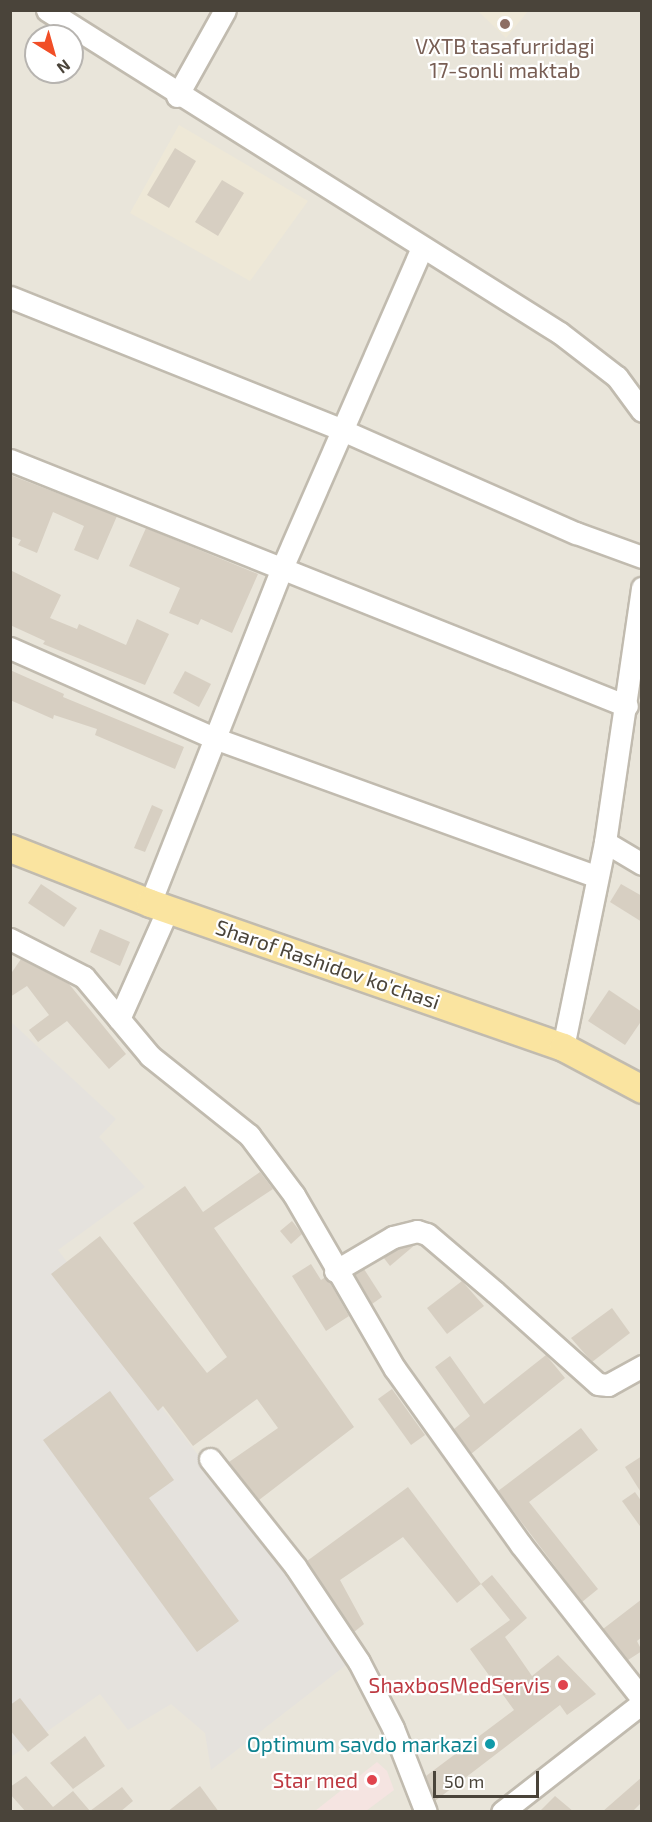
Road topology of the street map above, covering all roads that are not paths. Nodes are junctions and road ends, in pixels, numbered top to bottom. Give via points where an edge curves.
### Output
1 (47, 10) edge
2 (225, 10) edge
3 (177, 96) junction
4 (422, 247) junction
5 (10, 297) edge
6 (642, 411) edge
7 (342, 430) junction
8 (10, 460) edge
9 (642, 557) edge
10 (282, 568) junction
11 (642, 588) edge
12 (10, 648) edge
13 (632, 694) edge
14 (214, 738) junction
15 (604, 842) junction
16 (10, 848) edge
17 (642, 864) edge
18 (597, 878) junction
19 (159, 906) junction
20 (10, 939) edge
21 (119, 1019) junction
22 (563, 1047) junction
23 (642, 1089) edge
24 (335, 1271) junction
25 (642, 1366) edge
26 (210, 1458) dead end
27 (642, 1701) edge
28 (426, 1812) edge
29 (502, 1812) edge

1 - 3 street
2 - 3 street
3 - 4 street
4 - 6 street via 560,333 617,377
4 - 7 street
5 - 7 street
7 - 9 street via 576,533
7 - 10 street
8 - 10 street
10 - 13 street
10 - 14 street
11 - 13 street
12 - 14 street
13 - 15 street
14 - 18 street
14 - 19 street
15 - 17 street
15 - 18 street
16 - 19 main road, Sharof Rashidov ko'chasi
18 - 22 street
19 - 21 street
19 - 22 main road, Sharof Rashidov ko'chasi
20 - 21 street via 84,977
21 - 24 street via 150,1056 249,1135 294,1195
22 - 23 main road, Sharof Rashidov ko'chasi
24 - 25 street via 393,1237 417,1231 427,1234 598,1384 608,1385
24 - 27 street via 395,1369 474,1482
26 - 28 street via 295,1566 359,1662 393,1728
27 - 29 street

